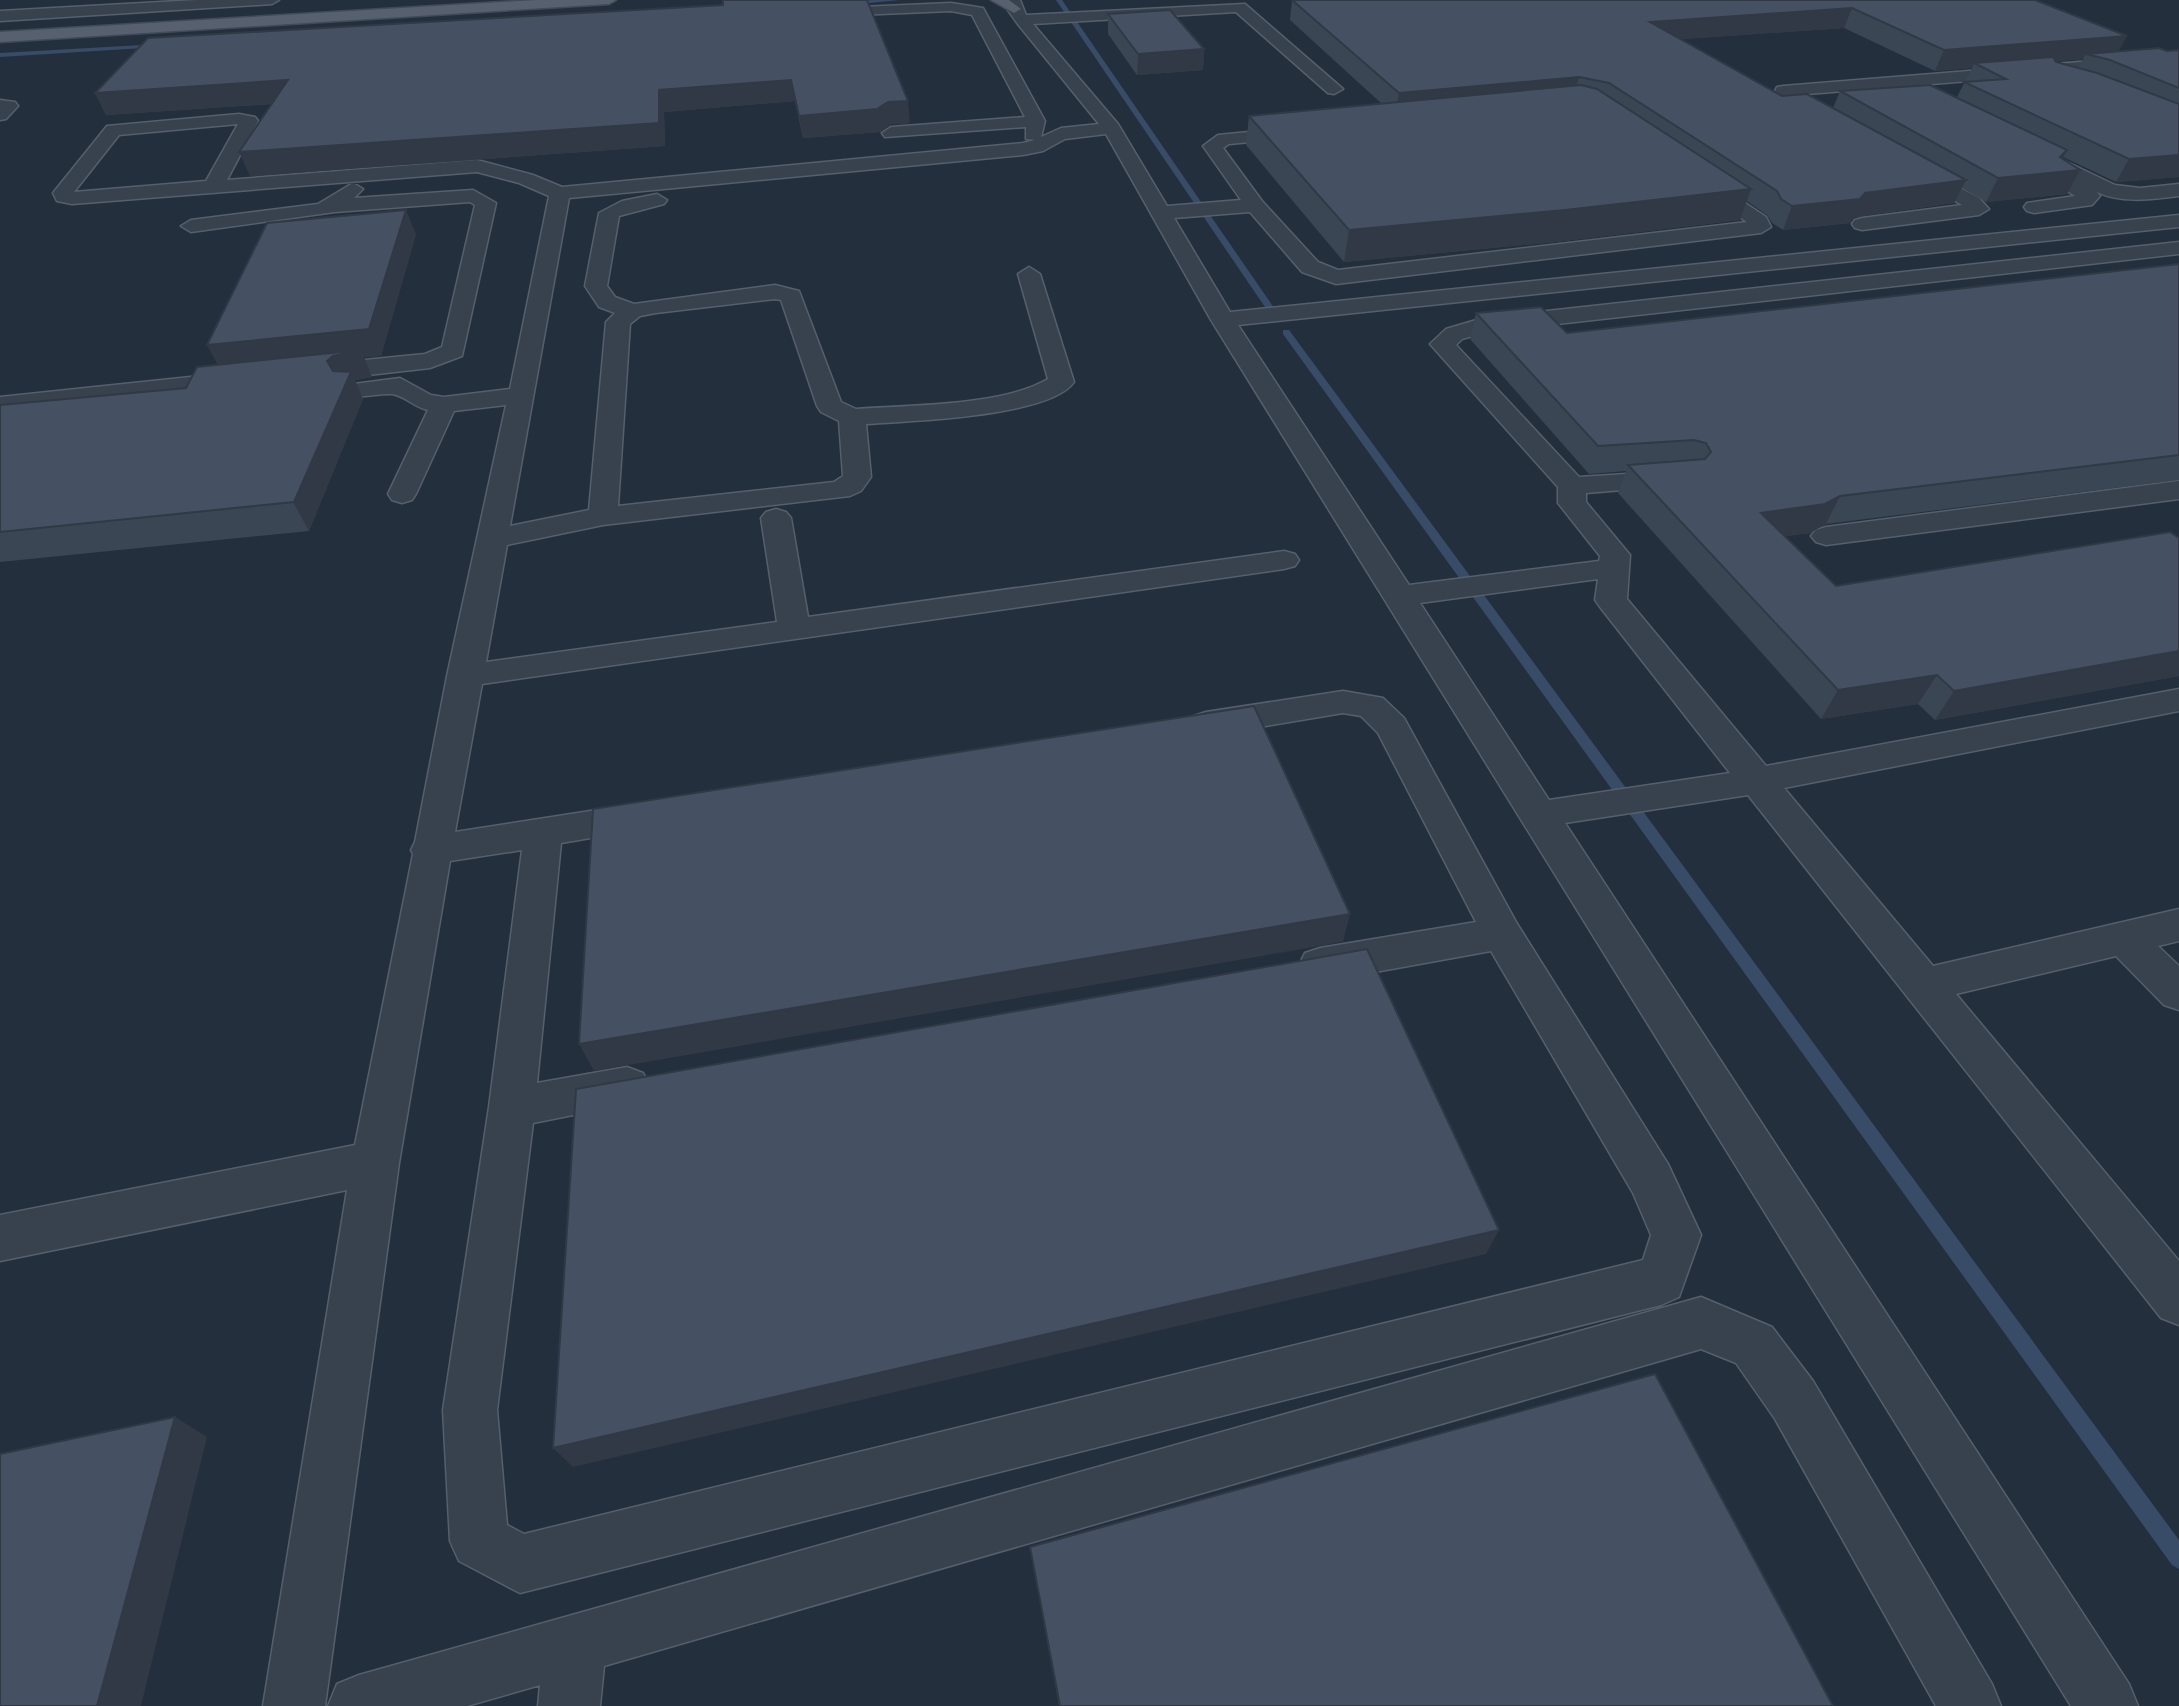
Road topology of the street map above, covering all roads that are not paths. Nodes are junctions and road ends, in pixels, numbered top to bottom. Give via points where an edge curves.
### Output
1 (272, 0) edge
2 (499, 0) edge
3 (609, 0) edge
4 (1261, 0) edge
5 (1240, 7) junction
6 (1021, 9) edge
7 (838, 13) edge
8 (0, 16) edge
9 (0, 29) edge
10 (0, 37) edge
11 (2179, 59) edge
12 (2179, 67) edge
13 (2071, 77) junction
14 (1867, 84) junction
15 (2106, 85) edge
16 (1334, 89) dead end
17 (1926, 99) edge
18 (1904, 102) edge
19 (0, 105) edge
20 (0, 115) edge
21 (1112, 128) junction
22 (1039, 132) junction
23 (891, 133) edge
24 (1851, 134) edge
25 (869, 147) dead end
26 (715, 159) dead end
27 (1900, 161) edge
28 (787, 162) dead end
29 (360, 175) junction
30 (560, 183) junction
31 (837, 184) dead end
32 (214, 185) junction
33 (2179, 190) edge
34 (1255, 205) junction
35 (333, 206) junction
36 (2034, 207) edge
37 (1171, 212) junction
38 (2179, 221) edge
39 (1863, 224) edge
40 (191, 226) dead end
41 (2179, 248) edge
42 (1029, 274) dead end
43 (632, 311) junction
44 (1223, 320) junction
45 (522, 395) junction
46 (0, 405) edge
47 (444, 405) junction
48 (74, 410) edge
49 (852, 418) junction
50 (1683, 478) edge
51 (1572, 486) junction
52 (2179, 490) edge
53 (402, 494) dead end
54 (603, 516) junction
55 (776, 518) dead end
56 (1826, 536) edge
57 (496, 538) junction
58 (1284, 560) dead end
59 (1614, 568) junction
60 (1399, 596) junction
61 (794, 629) junction
62 (464, 676) junction
63 (2179, 700) edge
64 (1177, 729) edge
65 (1739, 784) junction
66 (681, 810) edge
67 (1538, 814) junction
68 (543, 833) junction
69 (430, 850) junction
70 (2179, 925) edge
71 (1502, 933) junction
72 (2124, 938) junction
73 (1282, 971) edge
74 (1924, 985) junction
75 (2179, 993) edge
76 (663, 1080) edge
77 (512, 1107) junction
78 (375, 1163) junction
79 (0, 1238) edge
80 (2179, 1300) edge
81 (575, 1646) junction
82 (294, 1706) edge
83 (359, 1706) edge
84 (569, 1706) edge
85 (1970, 1706) edge
86 (2107, 1706) edge

1 - 8 street
2 - 9 main road
3 - 10 main road
4 - 5 street
5 - 6 street via 1121,13
5 - 16 street
6 - 21 street
7 - 22 street via 951,7 978,11
11 - 13 street
12 - 13 street
13 - 14 street via 2038,70
13 - 15 street
13 - 17 street via 1935,92 1924,94
14 - 18 street
14 - 24 street via 1783,90 1790,102
19 - 20 street via 9,106
21 - 22 street
21 - 37 street
22 - 23 street
22 - 25 street
22 - 30 street via 1035,147 1023,149
26 - 28 street
27 - 39 street via 1979,209
29 - 30 street via 477,166
29 - 32 street
29 - 35 street via 351,194
30 - 45 street
31 - 43 street via 640,202 609,214 596,286 607,302
32 - 32 street via 72,198 63,193 113,130 249,121
33 - 36 street via 2111,191 2013,149 2090,195 2085,201
34 - 34 street via 1212,146 1215,143 1574,106 1596,111 1759,221 1761,227 1336,277 1310,267
34 - 37 street
35 - 40 street
35 - 47 street via 472,196 486,203 453,351 430,361 298,384 400,386 424,402
37 - 44 street
38 - 44 street
41 - 51 street via 1483,325 1454,334 1442,344
42 - 49 street via 1061,382 1053,390 1022,400
43 - 49 street via 752,293 791,296 830,406
43 - 54 street via 618,322
44 - 60 street
45 - 47 street
45 - 57 street
46 - 48 street via 257,388
47 - 53 street
49 - 54 street via 857,477 840,490
50 - 51 street
51 - 59 street via 1573,503 1615,555
52 - 56 street
54 - 57 street
55 - 61 street
57 - 62 street
58 - 61 street
59 - 60 street
59 - 65 street via 1611,600
60 - 67 street
61 - 62 street
62 - 69 street
63 - 65 street
64 - 71 street via 1343,702 1371,706 1392,726
65 - 67 street
65 - 74 street
66 - 68 street
67 - 86 street
68 - 69 street
68 - 77 street
69 - 78 street
70 - 72 street
71 - 73 street
71 - 77 street via 1651,1180 1676,1235 1661,1280 520,1564 479,1541 470,1410
72 - 74 street
72 - 75 street
74 - 80 street
76 - 77 street
78 - 79 street
78 - 82 street
81 - 83 street
81 - 84 street
81 - 85 street via 1700,1323 1754,1345 1794,1400

